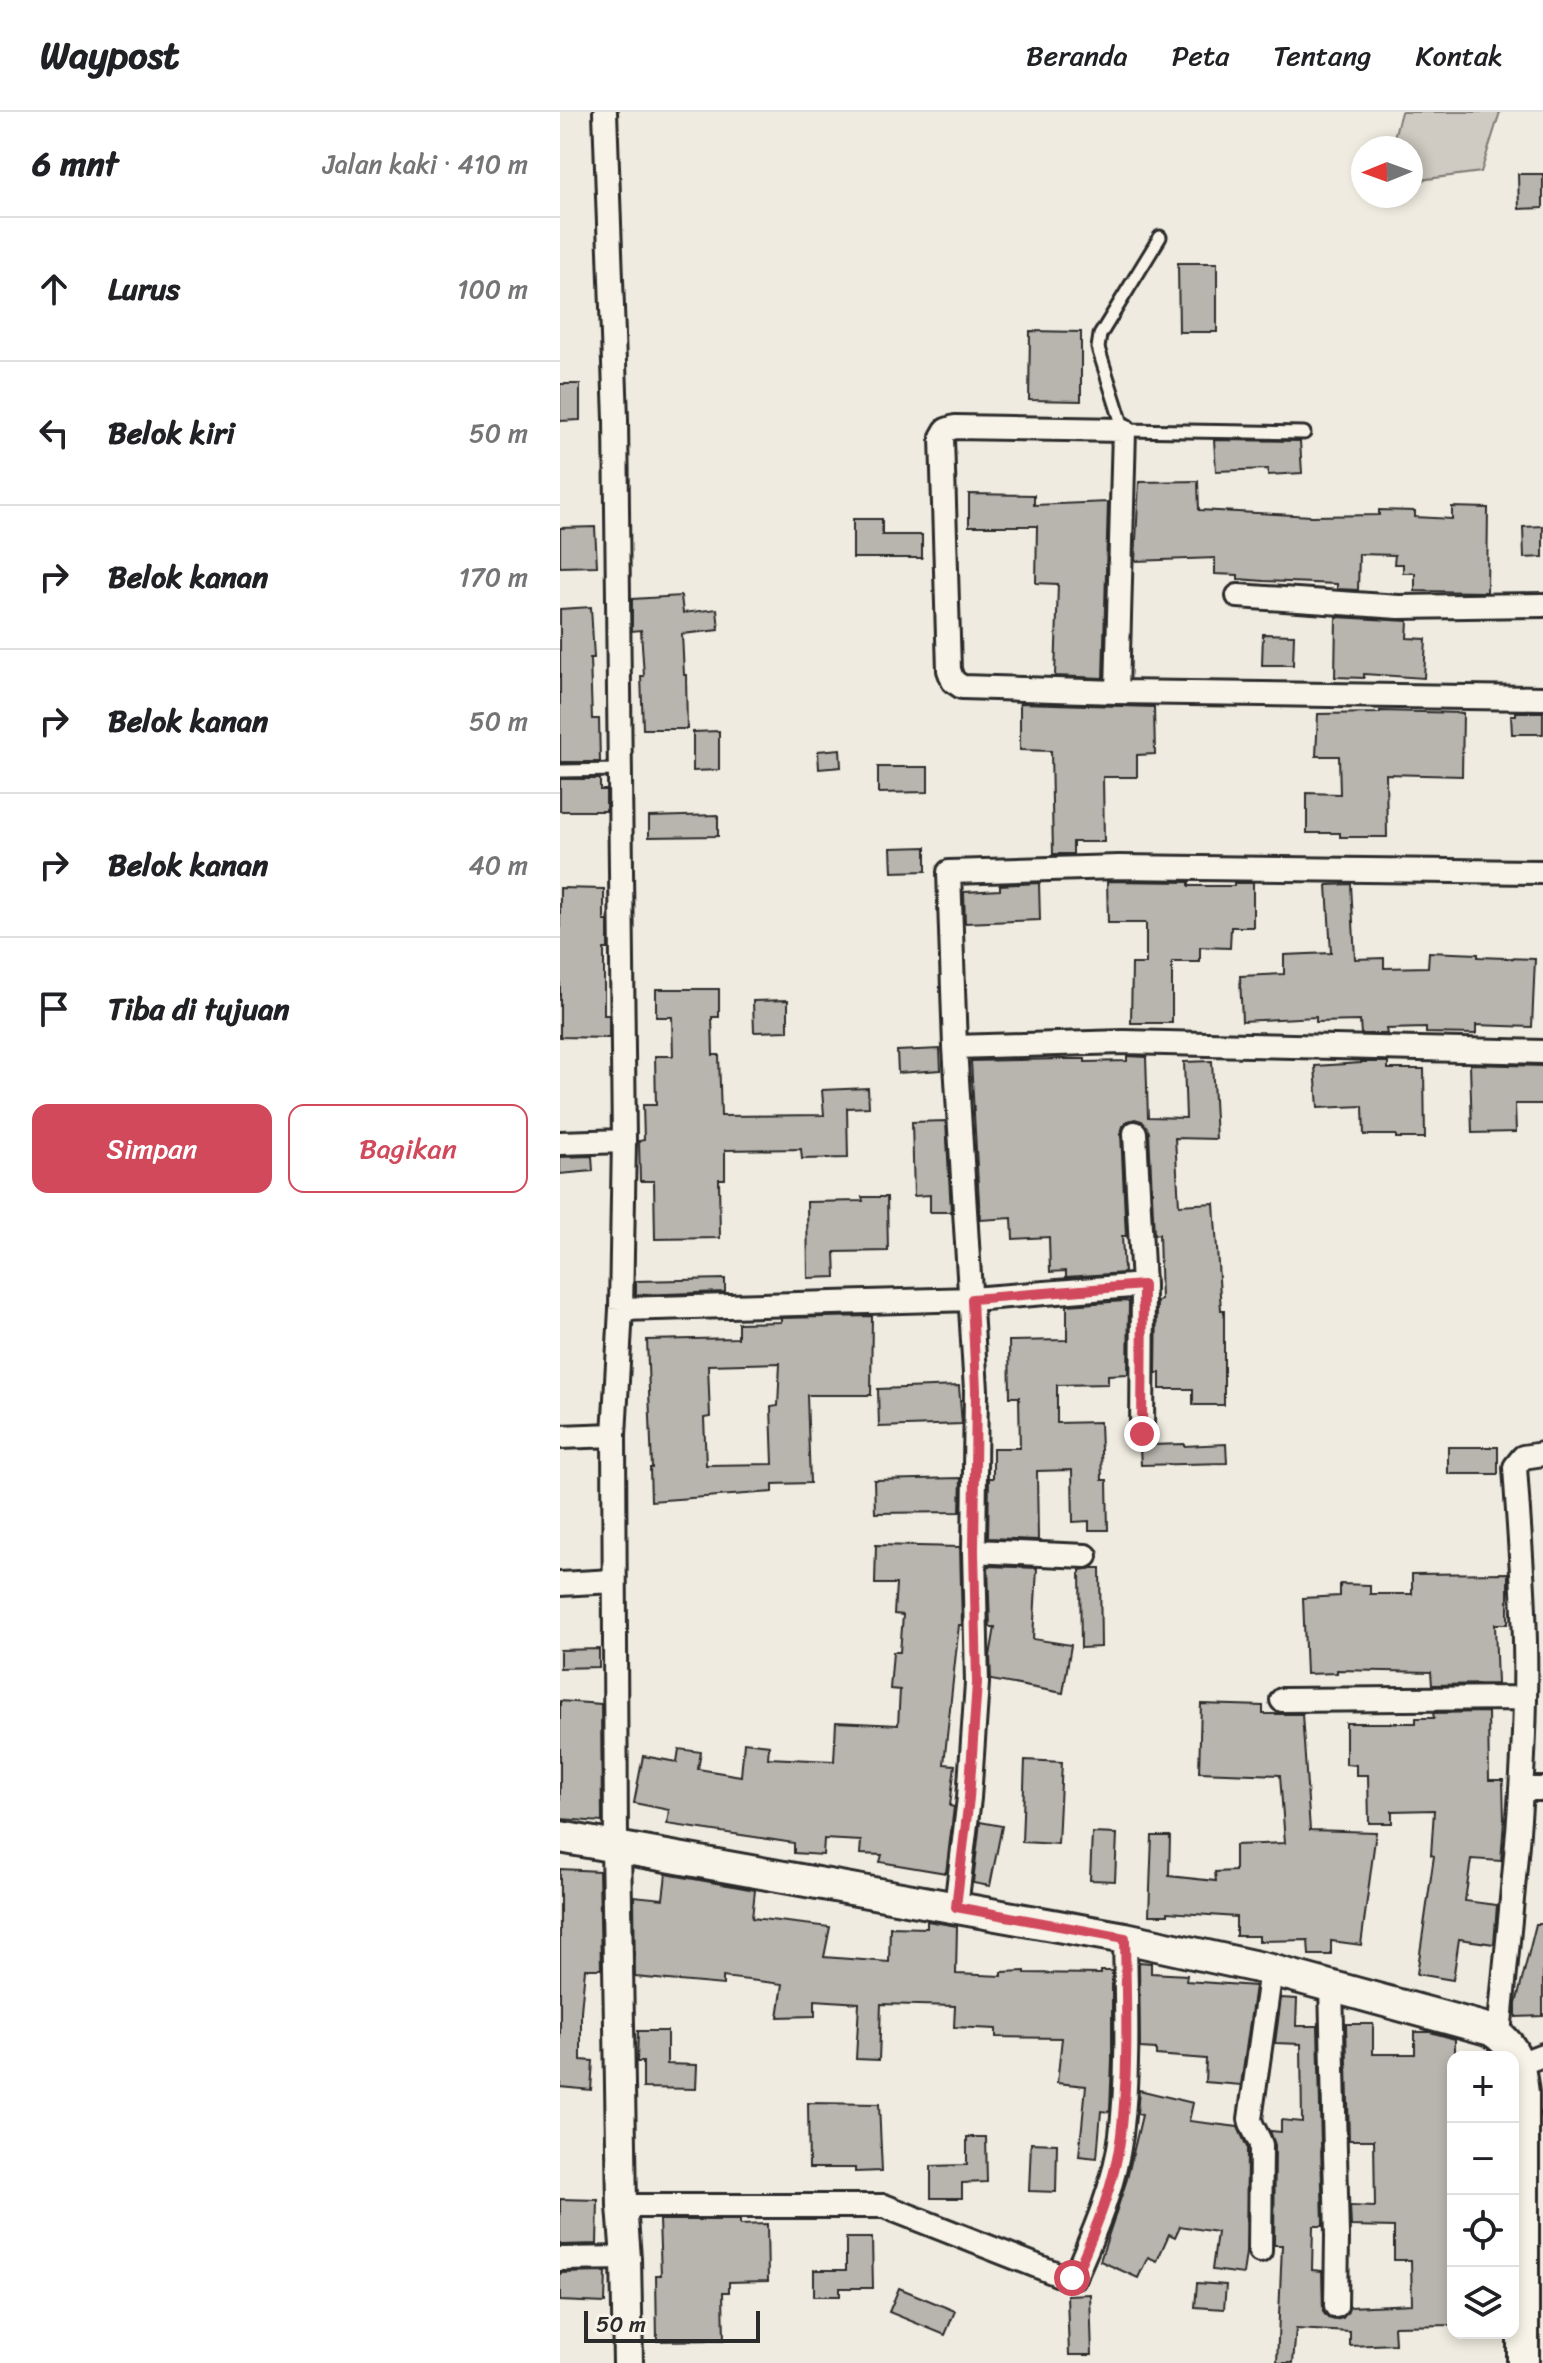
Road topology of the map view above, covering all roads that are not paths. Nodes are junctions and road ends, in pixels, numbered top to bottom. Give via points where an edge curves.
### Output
1 (605, 112) edge
2 (1160, 237) dead end
3 (1124, 430) junction
4 (1304, 433) dead end
5 (1238, 596) dead end
6 (1543, 605) edge
7 (1117, 692) junction
8 (1543, 698) edge
9 (620, 770) junction
10 (560, 771) edge
11 (1543, 872) edge
12 (955, 1047) junction
13 (1543, 1052) edge
14 (1135, 1133) dead end
15 (624, 1141) junction
16 (560, 1143) edge
17 (1143, 1285) junction
18 (972, 1299) junction
19 (621, 1309) junction
20 (1142, 1434) dead end
21 (614, 1435) junction
22 (560, 1437) edge
23 (1543, 1454) edge
24 (974, 1551) junction
25 (1086, 1556) dead end
26 (613, 1581) junction
27 (560, 1584) edge
28 (1534, 1618) edge
29 (1525, 1698) junction
30 (1282, 1700) dead end
31 (1532, 1789) edge
32 (560, 1837) edge
33 (616, 1845) junction
34 (956, 1907) junction
35 (1125, 1938) junction
36 (1271, 1970) junction
37 (1331, 1985) junction
38 (1499, 2035) junction
39 (1531, 2060) edge
40 (622, 2206) junction
41 (1260, 2251) dead end
42 (626, 2258) junction
43 (560, 2259) edge
44 (1336, 2306) dead end
45 (628, 2363) edge
46 (1523, 2363) edge

1 - 9 street via 616,419
2 - 3 lane via 1100,335 1098,348
3 - 4 lane
3 - 7 street
3 - 7 street via 955,427 942,437 953,681 962,687
5 - 6 street via 1399,607
7 - 8 street
9 - 10 lane
9 - 15 street
11 - 12 street via 952,870 948,874
12 - 13 street via 1124,1042
12 - 18 street
14 - 17 street
15 - 16 street
15 - 19 street
17 - 18 street
17 - 20 street
18 - 19 street
18 - 24 street
19 - 21 street
21 - 22 street
21 - 26 street
23 - 28 street via 1523,1457 1515,1467
24 - 25 street
24 - 34 street via 977,1683
26 - 27 street
26 - 33 street
28 - 29 street
29 - 30 street
29 - 31 street
31 - 38 street
32 - 33 main road
33 - 34 main road
33 - 40 street
34 - 35 main road
35 - 36 main road
35 - 40 street via 1121,2138 1108,2193 1072,2278 884,2206
36 - 37 main road
36 - 41 street via 1250,2119 1261,2145
37 - 38 main road via 1480,2025
37 - 44 street
38 - 39 main road
39 - 46 main road via 1523,2093
40 - 42 street
42 - 43 street
42 - 45 street

